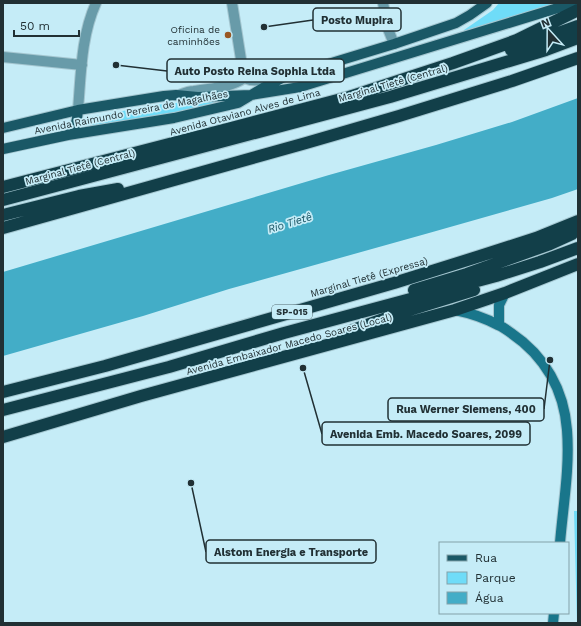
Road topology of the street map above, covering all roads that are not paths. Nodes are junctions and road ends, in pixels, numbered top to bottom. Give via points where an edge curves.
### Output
1 (96, 3) edge
2 (232, 3) edge
3 (383, 3) edge
4 (486, 3) edge
5 (574, 3) edge
6 (578, 10) edge
7 (578, 26) edge
8 (578, 38) edge
9 (394, 44) junction
10 (381, 48) junction
11 (3, 58) edge
12 (578, 58) edge
13 (385, 61) junction
14 (453, 63) junction
15 (82, 65) junction
16 (244, 78) junction
17 (282, 78) junction
18 (176, 95) junction
19 (251, 95) junction
20 (78, 110) junction
21 (3, 128) edge
22 (68, 135) junction
23 (3, 149) edge
24 (3, 187) edge
25 (145, 188) junction
26 (3, 200) edge
27 (3, 215) edge
28 (578, 221) edge
29 (3, 228) edge
30 (578, 228) edge
31 (578, 248) edge
32 (540, 262) junction
33 (578, 264) edge
34 (505, 293) junction
35 (455, 310) junction
36 (499, 325) junction
37 (284, 333) junction
38 (304, 352) junction
39 (3, 392) edge
40 (69, 393) junction
41 (3, 410) edge
42 (3, 417) edge
43 (28, 430) junction
44 (3, 431) edge
45 (3, 437) edge
46 (560, 542) edge

1 - 15 street via 85,34
2 - 16 street
3 - 9 street
4 - 9 main road, Avenida Otaviano Alves de Lima via 456,23
5 - 13 main road, Avenida Otaviano Alves de Lima
6 - 14 highway, Avenida Otaviano Alves de Lima via 517,40
7 - 14 highway via 476,62
8 - 26 highway, Marginal Tietê (Central) via 390,97
9 - 10 main road, Avenida Otaviano Alves de Lima
10 - 13 main road via 380,54
10 - 17 main road, Avenida Otaviano Alves de Lima
11 - 15 street
12 - 25 highway via 306,144
13 - 19 main road, Avenida Otaviano Alves de Lima via 300,87
14 - 24 highway, Avenida Otaviano Alves de Lima via 349,97
15 - 20 street
16 - 17 street
16 - 18 street via 228,86
17 - 19 main road, Avenida Otaviano Alves de Lima
18 - 19 main road, Avenida Raimundo Pereira de Magalhães
18 - 20 main road, Avenida Raimundo Pereira de Magalhães
19 - 22 main road, Avenida Raimundo Pereira de Magalhães via 238,103 198,112
20 - 21 main road, Avenida Raimundo Pereira de Magalhães
20 - 22 main road via 77,123
22 - 23 main road, Avenida Raimundo Pereira de Magalhães
25 - 27 highway via 113,189
25 - 29 highway
28 - 39 highway, Marginal Tietê (Expressa) / SP-015 via 529,240 394,283 105,366
30 - 37 highway via 572,234 556,241 486,267 300,323
31 - 32 highway
32 - 37 highway
32 - 38 highway via 517,274 344,333
33 - 34 highway, Avenida Embaixador Macedo Soares (Local)
34 - 35 highway, Avenida Embaixador Macedo Soares (Local)
34 - 36 street via 499,305
35 - 36 street
35 - 38 highway, Avenida Embaixador Macedo Soares (Local)
36 - 46 street via 534,351 547,368 557,387 565,414 567,457
37 - 40 highway
38 - 43 highway, Avenida Embaixador Macedo Soares (Local)
40 - 41 highway
40 - 42 highway via 58,401
43 - 44 highway via 14,428
43 - 45 highway, Avenida Embaixador Macedo Soares (Local)

